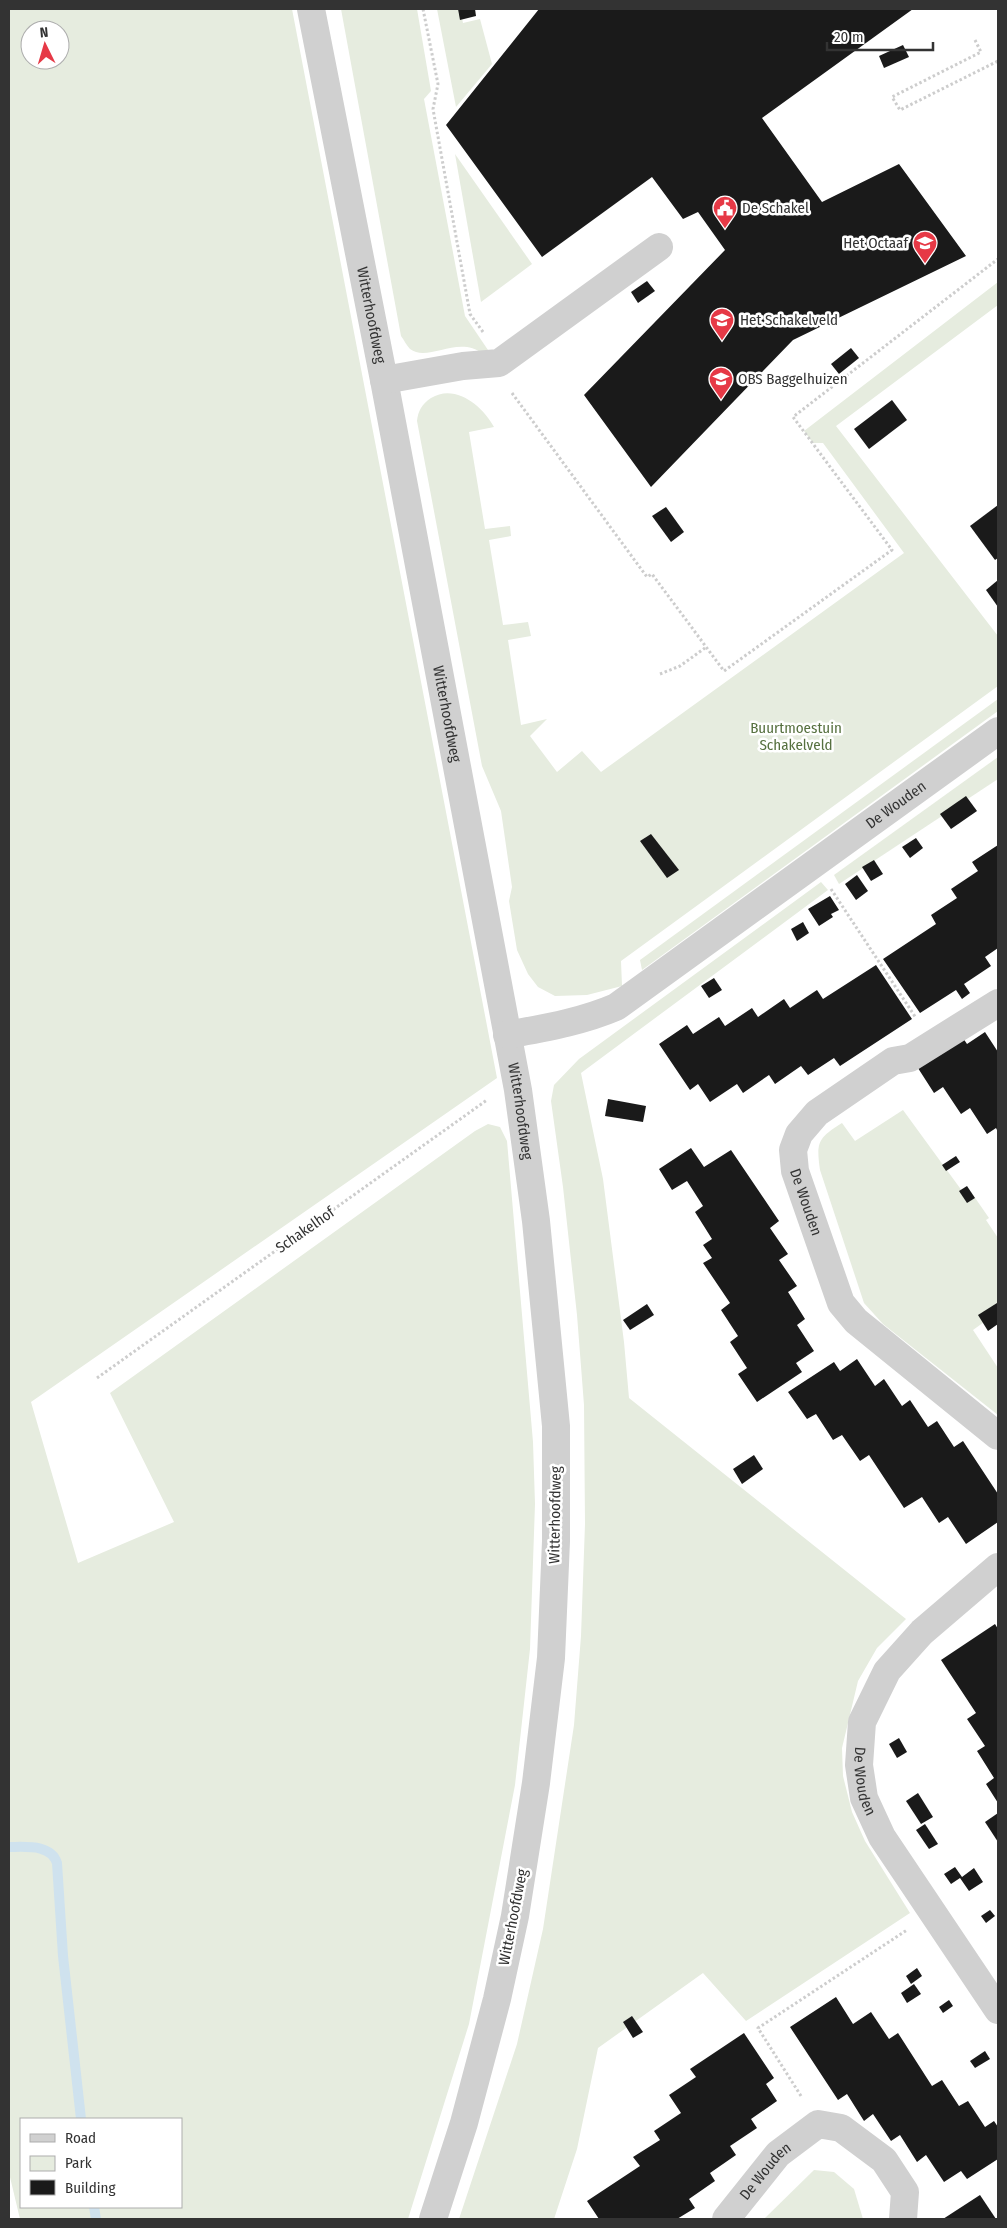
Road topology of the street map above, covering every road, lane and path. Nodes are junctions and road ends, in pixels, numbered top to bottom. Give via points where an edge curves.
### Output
1 (311, 9) edge
2 (423, 9) edge
3 (975, 40) dead end
4 (998, 61) edge
5 (658, 246) dead end
6 (998, 259) edge
7 (499, 363) junction
8 (384, 380) junction
9 (705, 648) junction
10 (660, 674) dead end
11 (998, 731) edge
12 (815, 865) junction
13 (998, 1003) edge
14 (507, 1035) junction
15 (933, 1043) junction
16 (518, 1090) junction
17 (97, 1378) dead end
18 (998, 1436) edge
19 (998, 1567) edge
20 (933, 1913) junction
21 (998, 2010) edge
22 (818, 2124) junction
23 (433, 2219) edge
24 (726, 2219) edge
25 (903, 2219) edge

1 - 8 street, Witterhoofdweg
2 - 7 path via 438,84 432,109 470,314 496,349
3 - 4 path via 981,52 892,98 900,110
5 - 7 street
6 - 9 path via 793,417 892,550 724,671
7 - 8 street
7 - 9 path via 505,384 647,577 652,574
8 - 14 street, Witterhoofdweg
9 - 10 path via 680,666
11 - 12 street, De Wouden
12 - 14 street, De Wouden via 616,1007 570,1023
12 - 15 path
13 - 15 street, De Wouden
14 - 16 street, Witterhoofdweg
15 - 18 street, De Wouden via 910,1058 893,1061 817,1113 799,1134 793,1150 795,1171 841,1302 856,1322
16 - 17 path, Schakelhof via 493,1096
16 - 23 street, Witterhoofdweg via 536,1221 556,1426 551,1658 515,1916 464,2123
19 - 20 street, De Wouden via 922,1632 887,1671 862,1722 859,1765 864,1798 882,1837
20 - 21 street, De Wouden
20 - 22 path via 758,2028
22 - 24 street, De Wouden via 778,2154
22 - 25 street via 841,2128 884,2160 905,2192

